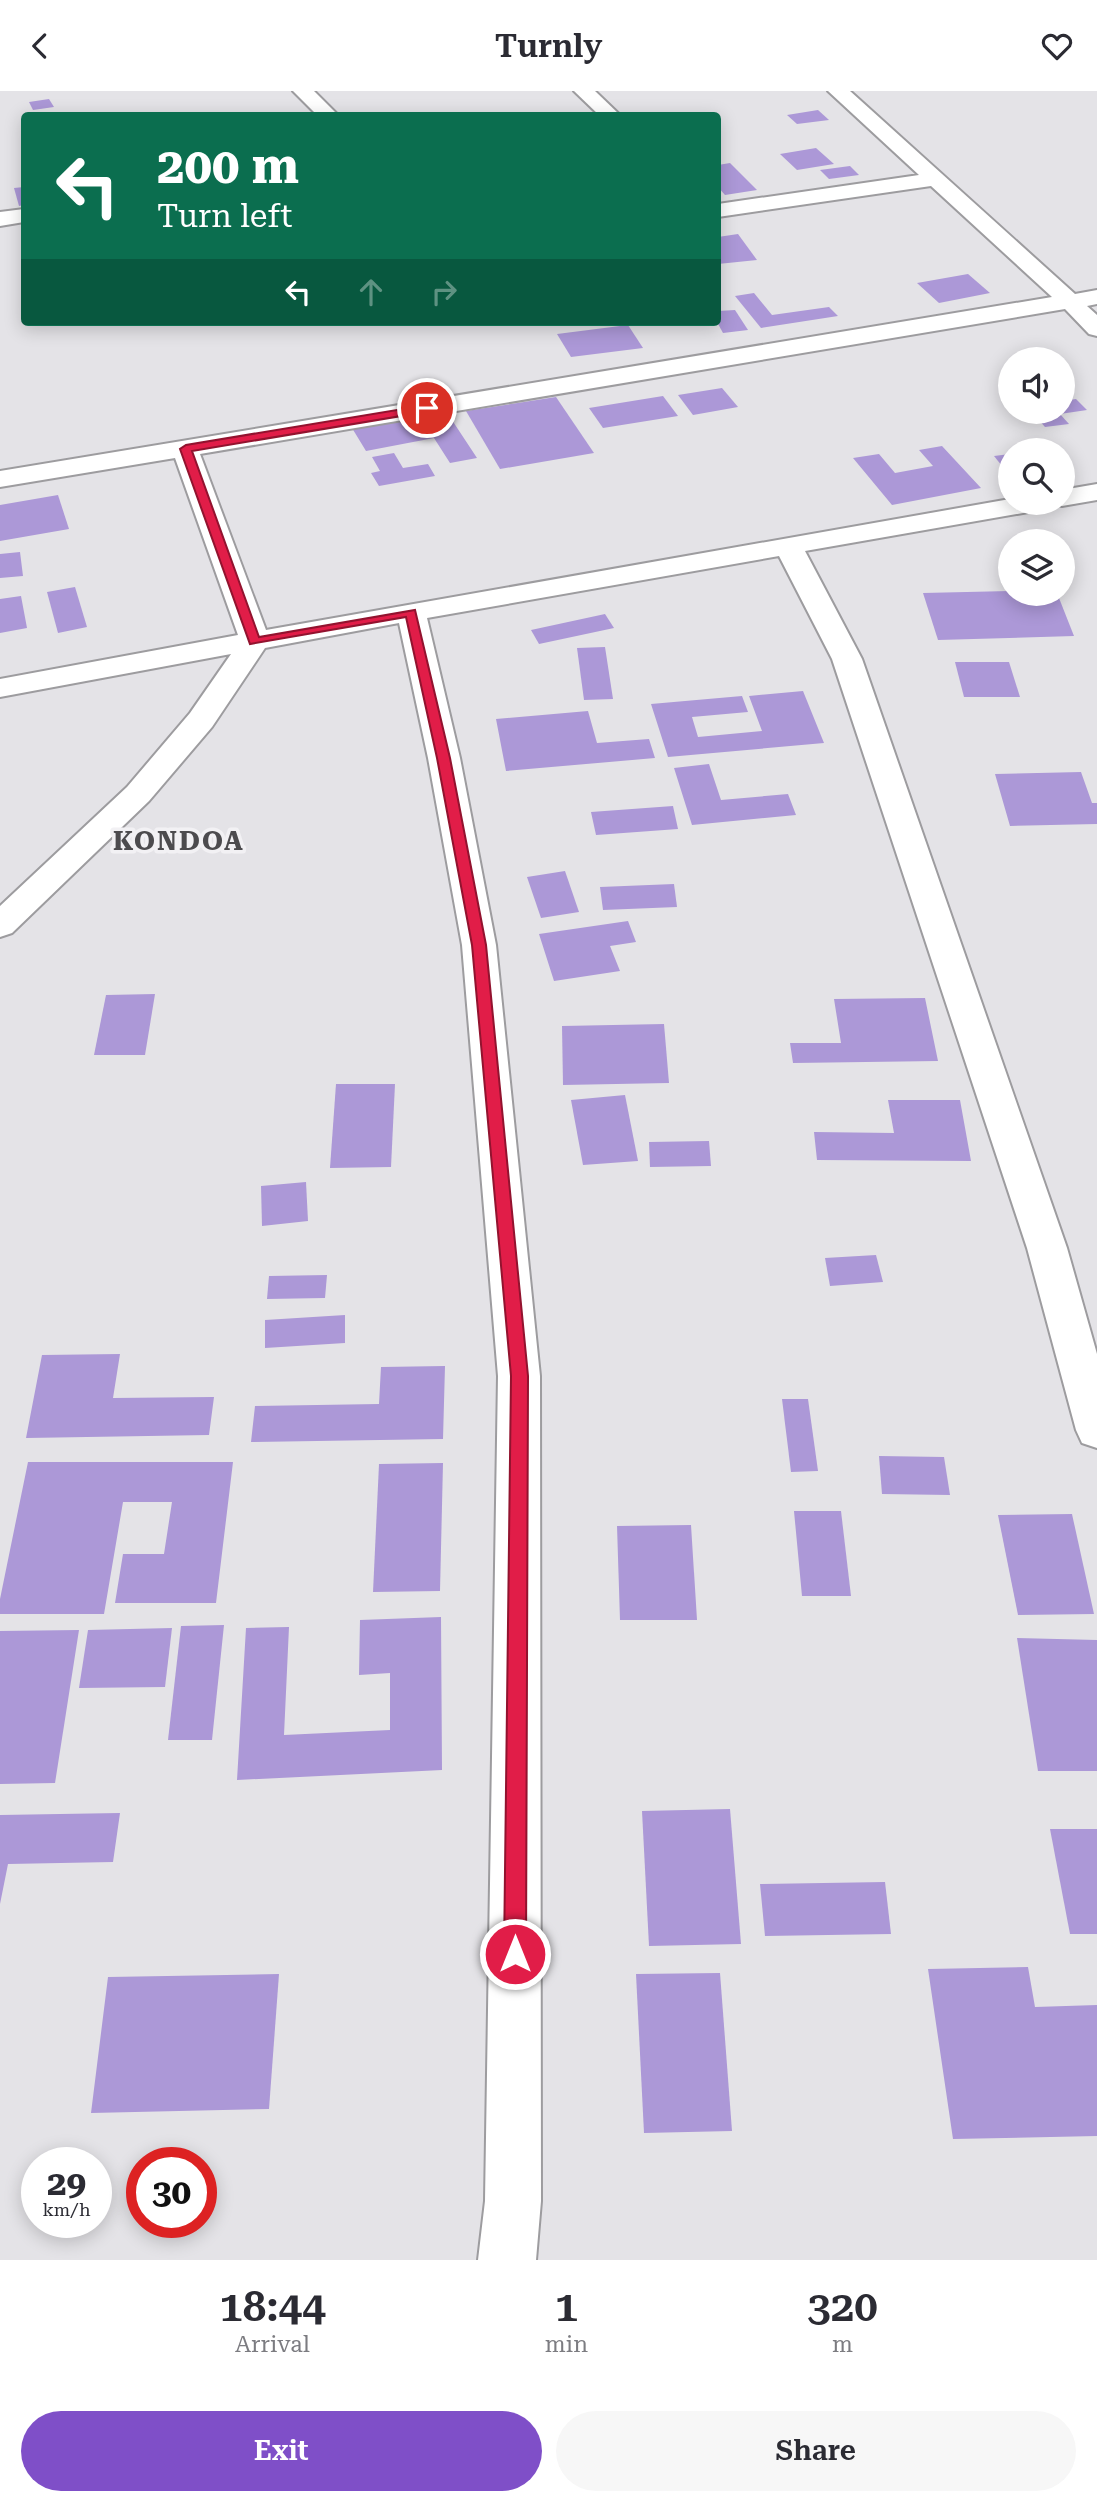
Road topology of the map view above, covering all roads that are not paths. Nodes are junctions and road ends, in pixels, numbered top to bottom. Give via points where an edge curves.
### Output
1 (303, 91) edge
2 (584, 91) edge
3 (838, 91) edge
4 (324, 112) edge
5 (607, 112) edge
6 (935, 179) junction
7 (721, 211) edge
8 (21, 216) edge
9 (0, 219) edge
10 (1097, 297) edge
11 (1070, 302) junction
12 (1097, 329) edge
13 (186, 449) junction
14 (0, 479) edge
15 (1097, 492) edge
16 (1075, 496) edge
17 (998, 509) edge
18 (788, 546) junction
19 (411, 612) junction
20 (255, 641) junction
21 (0, 688) edge
22 (0, 925) edge
23 (1097, 1430) edge
24 (507, 2260) edge

1 - 4 street
2 - 5 street
3 - 6 street
6 - 7 street
6 - 11 street
8 - 9 street
10 - 11 street
11 - 12 street
11 - 13 street
13 - 14 street
13 - 20 street
15 - 16 street
17 - 18 street
18 - 19 street
18 - 23 street via 846,659 1047,1248
19 - 20 street
19 - 24 street via 479,945 520,1376 513,2201
20 - 21 street
20 - 22 street via 201,720 138,794

